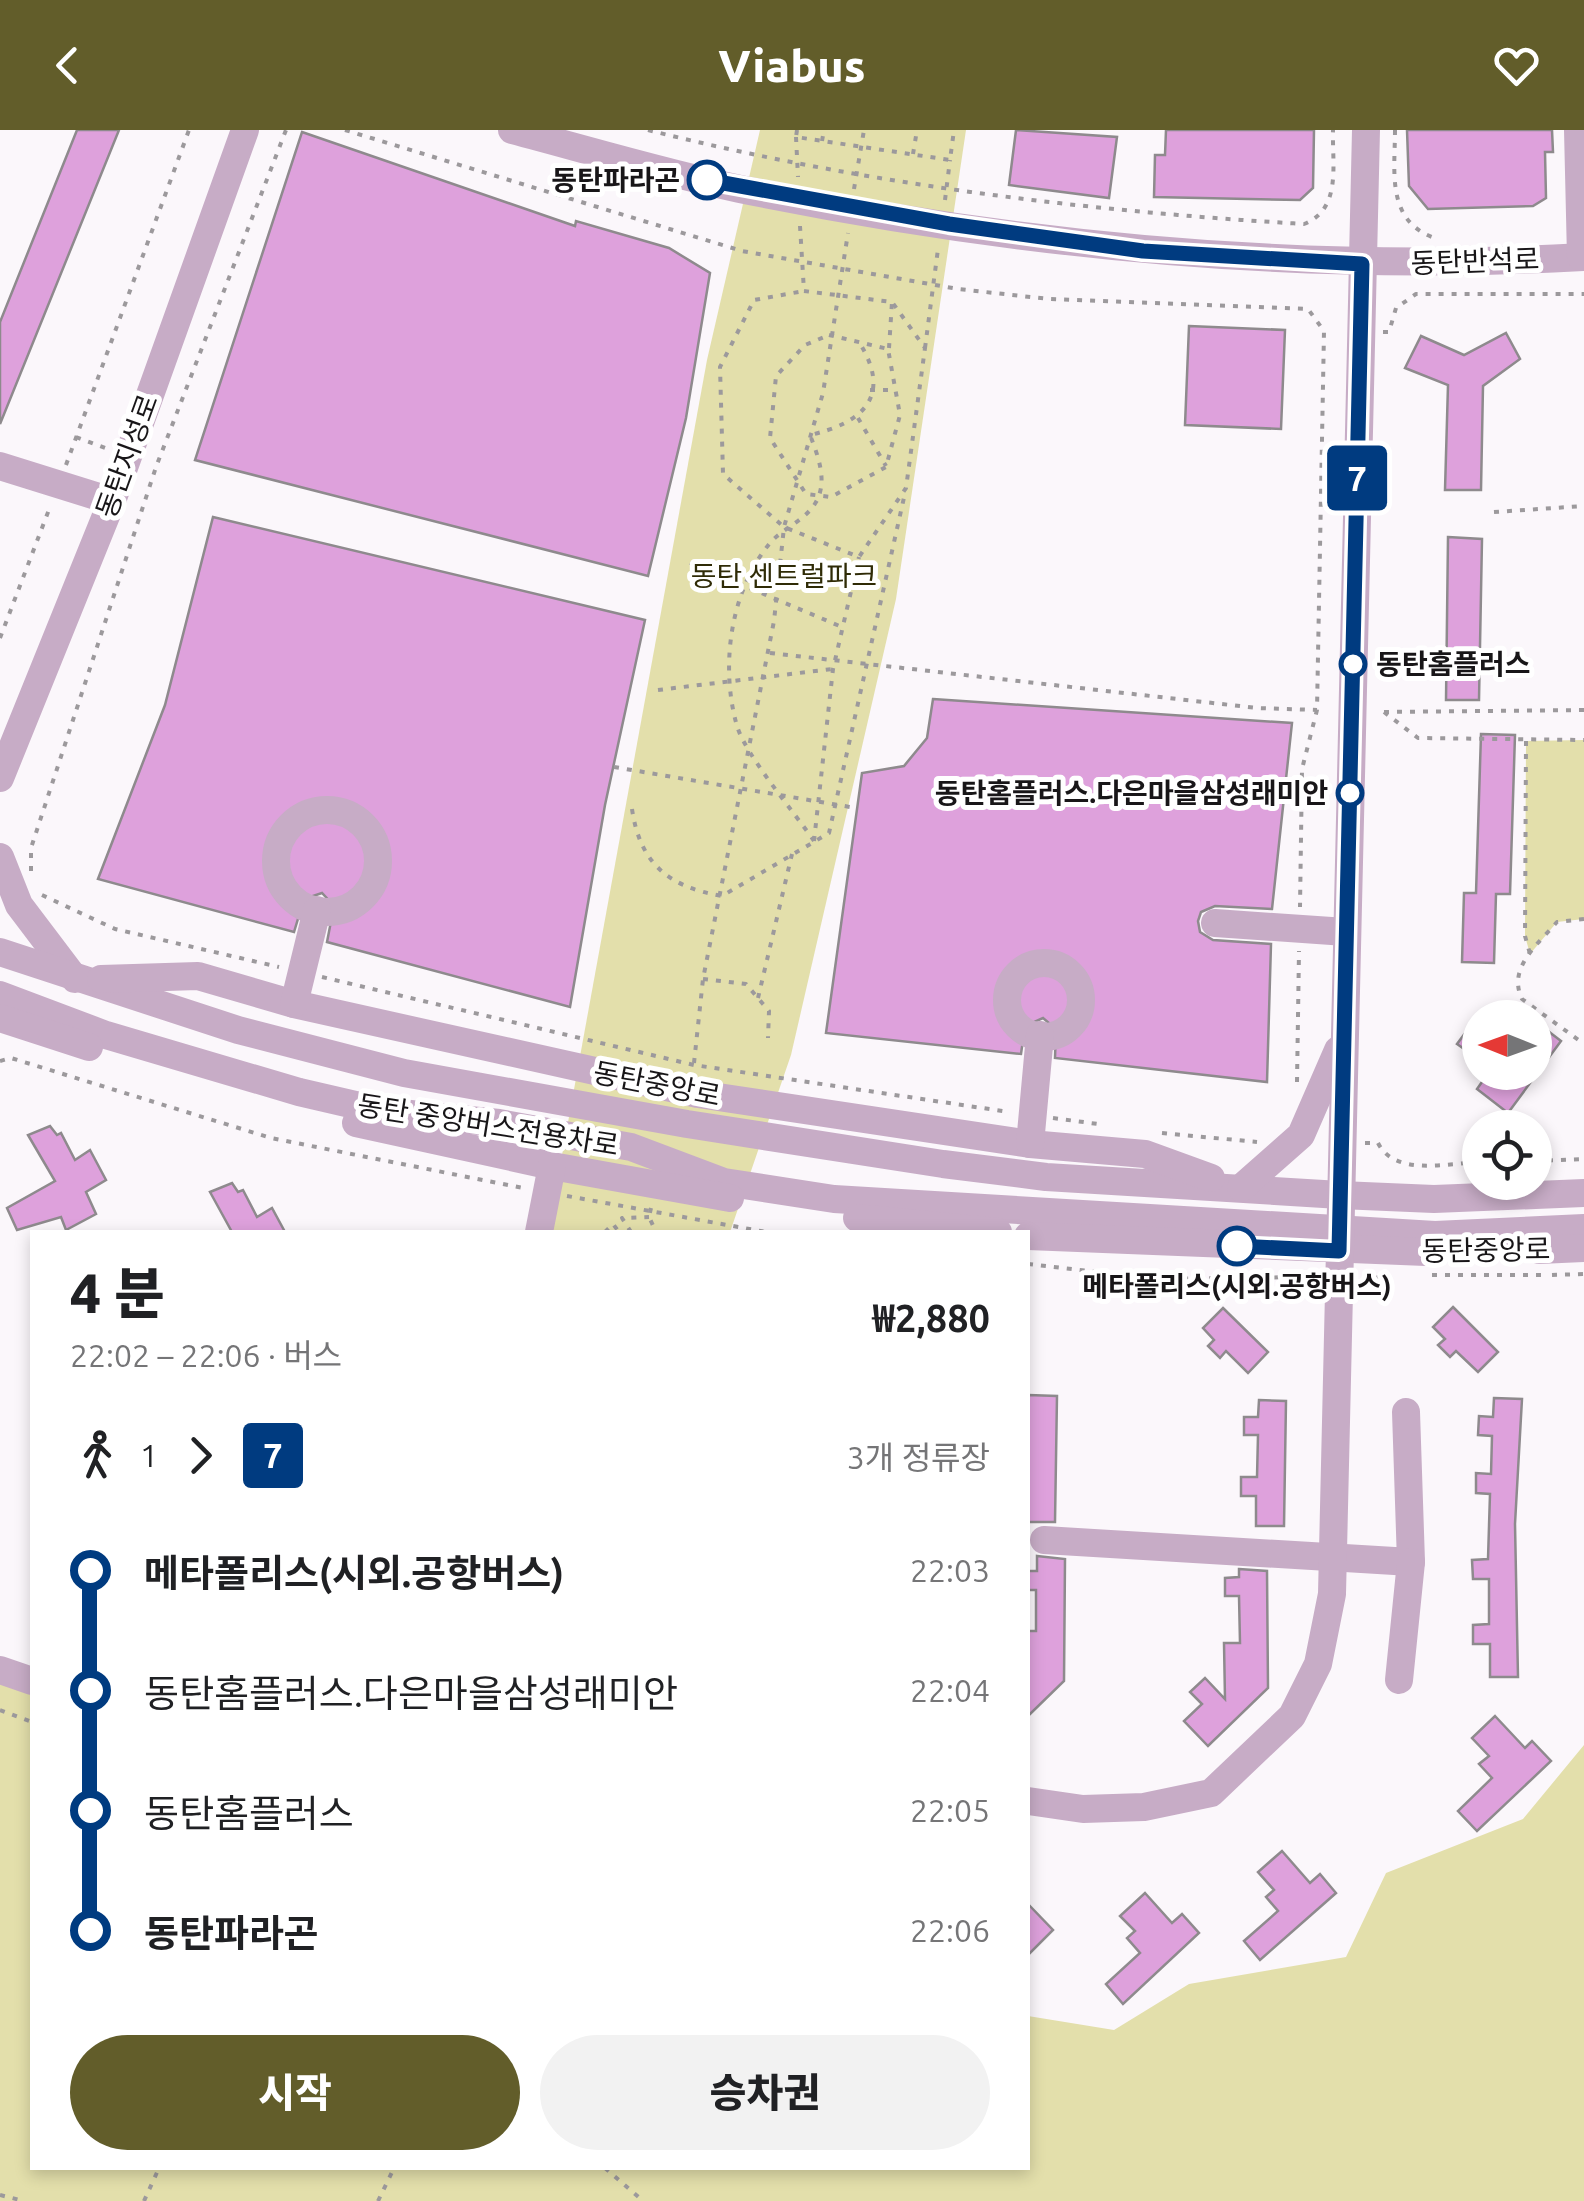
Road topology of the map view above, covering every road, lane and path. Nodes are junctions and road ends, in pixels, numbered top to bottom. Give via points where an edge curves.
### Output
1 (189, 130) edge
2 (245, 130) edge
3 (286, 130) edge
4 (345, 130) edge
5 (512, 130) edge
6 (648, 130) edge
7 (797, 130) edge
8 (824, 130) edge
9 (864, 130) edge
10 (916, 130) edge
11 (954, 130) edge
12 (1333, 130) edge
13 (1366, 130) edge
14 (1395, 130) edge
15 (1578, 130) edge
16 (822, 141) junction
17 (860, 148) junction
18 (913, 154) junction
19 (950, 160) junction
20 (852, 206) dead end
21 (944, 225) junction
22 (849, 226) dead end
23 (1437, 240) dead end
24 (1582, 257) edge
25 (1362, 264) junction
26 (1584, 294) edge
27 (838, 295) junction
28 (892, 302) junction
29 (1389, 332) dead end
30 (828, 336) junction
31 (859, 342) junction
32 (875, 346) junction
33 (925, 348) junction
34 (888, 350) junction
35 (864, 351) junction
36 (870, 390) junction
37 (896, 390) junction
38 (858, 418) junction
39 (810, 436) junction
40 (0, 466) edge
41 (886, 466) junction
42 (797, 482) junction
43 (60, 484) junction
44 (906, 488) junction
45 (818, 496) junction
46 (112, 501) junction
47 (1584, 506) edge
48 (1494, 512) dead end
49 (785, 529) junction
50 (859, 558) junction
51 (690, 563) dead end
52 (746, 587) junction
53 (776, 600) junction
54 (842, 628) junction
55 (0, 638) edge
56 (768, 652) junction
57 (835, 660) junction
58 (866, 664) junction
59 (833, 669) junction
60 (763, 677) junction
61 (730, 681) junction
62 (658, 690) dead end
63 (1317, 710) junction
64 (1584, 710) edge
65 (1584, 740) edge
66 (1526, 741) junction
67 (750, 748) junction
68 (614, 766) dead end
69 (0, 778) edge
70 (856, 808) dead end
71 (632, 809) dead end
72 (814, 841) junction
73 (792, 854) junction
74 (0, 857) edge
75 (722, 896) junction
76 (31, 899) junction
77 (317, 910) junction
78 (1584, 919) edge
79 (1215, 923) dead end
80 (1300, 928) junction
81 (1346, 932) junction
82 (0, 952) edge
83 (1530, 954) junction
84 (302, 972) junction
85 (704, 979) junction
86 (76, 980) junction
87 (0, 983) edge
88 (0, 995) edge
89 (758, 998) junction
90 (294, 1004) junction
91 (0, 1018) edge
92 (1344, 1035) junction
93 (52, 1036) junction
94 (1040, 1036) junction
95 (768, 1038) dead end
96 (0, 1040) edge
97 (1584, 1044) edge
98 (692, 1079) junction
99 (1298, 1084) dead end
100 (1032, 1115) junction
101 (1105, 1125) dead end
102 (1159, 1133) dead end
103 (1260, 1142) dead end
104 (1378, 1143) dead end
105 (1030, 1144) junction
106 (1584, 1159) edge
107 (1552, 1160) edge
108 (1462, 1162) edge
109 (552, 1166) junction
110 (656, 1184) junction
111 (1240, 1188) junction
112 (1584, 1193) edge
113 (650, 1217) junction
114 (1584, 1217) edge
115 (1339, 1223) junction
116 (1584, 1228) edge
117 (539, 1230) edge
118 (630, 1230) edge
119 (655, 1230) edge
120 (979, 1230) edge
121 (1030, 1236) edge
122 (1584, 1248) edge
123 (1030, 1264) edge
124 (1584, 1274) edge
125 (1428, 1275) dead end
126 (1388, 1276) dead end
127 (1314, 1280) dead end
128 (1362, 1284) dead end
129 (1406, 1412) dead end
130 (1044, 1540) dead end
131 (1331, 1560) junction
132 (1411, 1562) junction
133 (0, 1670) edge
134 (30, 1680) edge
135 (1399, 1680) dead end
136 (0, 1710) edge
137 (30, 1721) edge
138 (1030, 1802) edge
139 (158, 2170) edge
140 (393, 2170) edge
141 (607, 2170) edge
142 (0, 2195) edge
143 (24, 2201) edge
144 (144, 2201) edge
145 (378, 2201) edge
146 (643, 2201) edge

1 - 43 path
2 - 46 street, 동탄지성로
3 - 76 path via 156,467 31,848
4 - 63 path via 742,251 958,289 1069,300 1296,306 1316,316 1324,331
5 - 21 street, 동탄반석로 via 738,188
6 - 12 path via 736,152 971,192 1133,214 1304,224 1332,198
7 - 16 path via 796,136
8 - 16 path
9 - 17 path
10 - 18 path
11 - 19 path
13 - 25 street
14 - 23 path via 1395,200 1422,233
15 - 24 street
16 - 17 path
17 - 18 path
17 - 20 path
18 - 19 path
19 - 21 path
21 - 25 street, 동탄반석로 via 1143,251
21 - 33 path
22 - 27 path
24 - 25 street, 동탄반석로
25 - 81 street
26 - 29 path via 1416,294 1396,308
27 - 28 path
27 - 30 path
27 - 49 path via 804,290 754,300 720,367 723,474
28 - 33 path
28 - 34 path
30 - 31 path
30 - 39 path
30 - 42 path via 805,345 776,376 770,438
31 - 32 path
31 - 35 path
32 - 34 path
32 - 35 path
33 - 44 path
34 - 37 path
35 - 36 path via 871,361
36 - 37 path
36 - 38 path
37 - 41 path via 900,415
38 - 39 path
38 - 41 path
39 - 42 path
39 - 45 path via 821,472
40 - 43 street
41 - 45 path via 831,497
42 - 45 path
42 - 49 path
43 - 46 street
43 - 55 path
44 - 50 path
44 - 58 path
45 - 49 path
46 - 69 street, 동탄지성로
47 - 48 path
49 - 50 path
49 - 52 path
49 - 53 path
50 - 54 path
51 - 52 path
52 - 53 path
52 - 61 path via 731,630
53 - 54 path
53 - 56 path
54 - 57 path
56 - 57 path
56 - 60 path
57 - 58 path
57 - 59 path
58 - 63 path
58 - 72 path via 829,833
59 - 60 path
59 - 72 path
60 - 61 path
60 - 67 path
61 - 62 path
61 - 67 path via 738,730
63 - 80 path via 1302,769
64 - 66 path via 1384,712 1418,738
65 - 66 path
66 - 83 path via 1524,936
67 - 72 path
67 - 75 path
68 - 70 path
71 - 75 path via 646,854 666,875 686,890
72 - 73 path
73 - 75 path
73 - 89 path
74 - 76 street
75 - 85 path
76 - 84 path via 115,929
76 - 86 street
77 - 77 street via 344,910 365,897 377,876 377,849 344,807 314,808 290,822 276,849 276,880
77 - 84 street
78 - 83 path via 1557,922
79 - 80 street
80 - 81 street
80 - 99 path
81 - 92 street
82 - 86 street, 동탄중앙로
83 - 97 path via 1520,968 1519,996
84 - 90 street
84 - 98 path
85 - 89 path via 746,984
85 - 98 path
86 - 90 street, 동탄중앙로 via 198,976
86 - 111 street, 동탄중앙로 via 404,1073 687,1124 992,1172
87 - 115 street, 동탄 중앙버스전용차로 via 324,1086 611,1132 738,1172 851,1188
88 - 115 street, 동탄 중앙버스전용차로 via 106,1035 299,1092 631,1148 724,1182 857,1201
89 - 95 path via 768,1011
90 - 98 street, 동탄중앙로
91 - 93 street
92 - 111 street via 1300,1135
92 - 115 street
93 - 96 street
93 - 109 street via 280,1105
94 - 94 street via 1062,1032 1077,1020 1083,1002 1067,970 1049,959 1012,978 1005,998 1009,1017 1022,1031
94 - 100 street
98 - 100 path
98 - 105 street, 동탄중앙로
100 - 101 path
100 - 105 street
102 - 103 path
104 - 108 path via 1400,1164
105 - 111 street, 동탄중앙로 via 1145,1154
106 - 107 path
109 - 110 street
109 - 117 street
110 - 113 path
110 - 120 street via 835,1215
111 - 115 street, 동탄중앙로
112 - 115 street, 동탄중앙로 via 1434,1199
113 - 118 path via 622,1218
113 - 119 path
114 - 115 street, 동탄 중앙버스전용차로
115 - 116 street, 동탄 중앙버스전용차로 via 1434,1235
115 - 121 street, 동탄중앙로
115 - 122 street, 동탄중앙로
115 - 131 street
123 - 127 path via 1158,1278
124 - 125 path
126 - 128 path
129 - 132 street
130 - 131 street
131 - 132 street
131 - 138 street via 1332,1594 1318,1664 1292,1716 1212,1793 1144,1807
132 - 135 street
133 - 134 street
136 - 137 path
139 - 144 path
140 - 145 path
141 - 146 path
142 - 143 path

